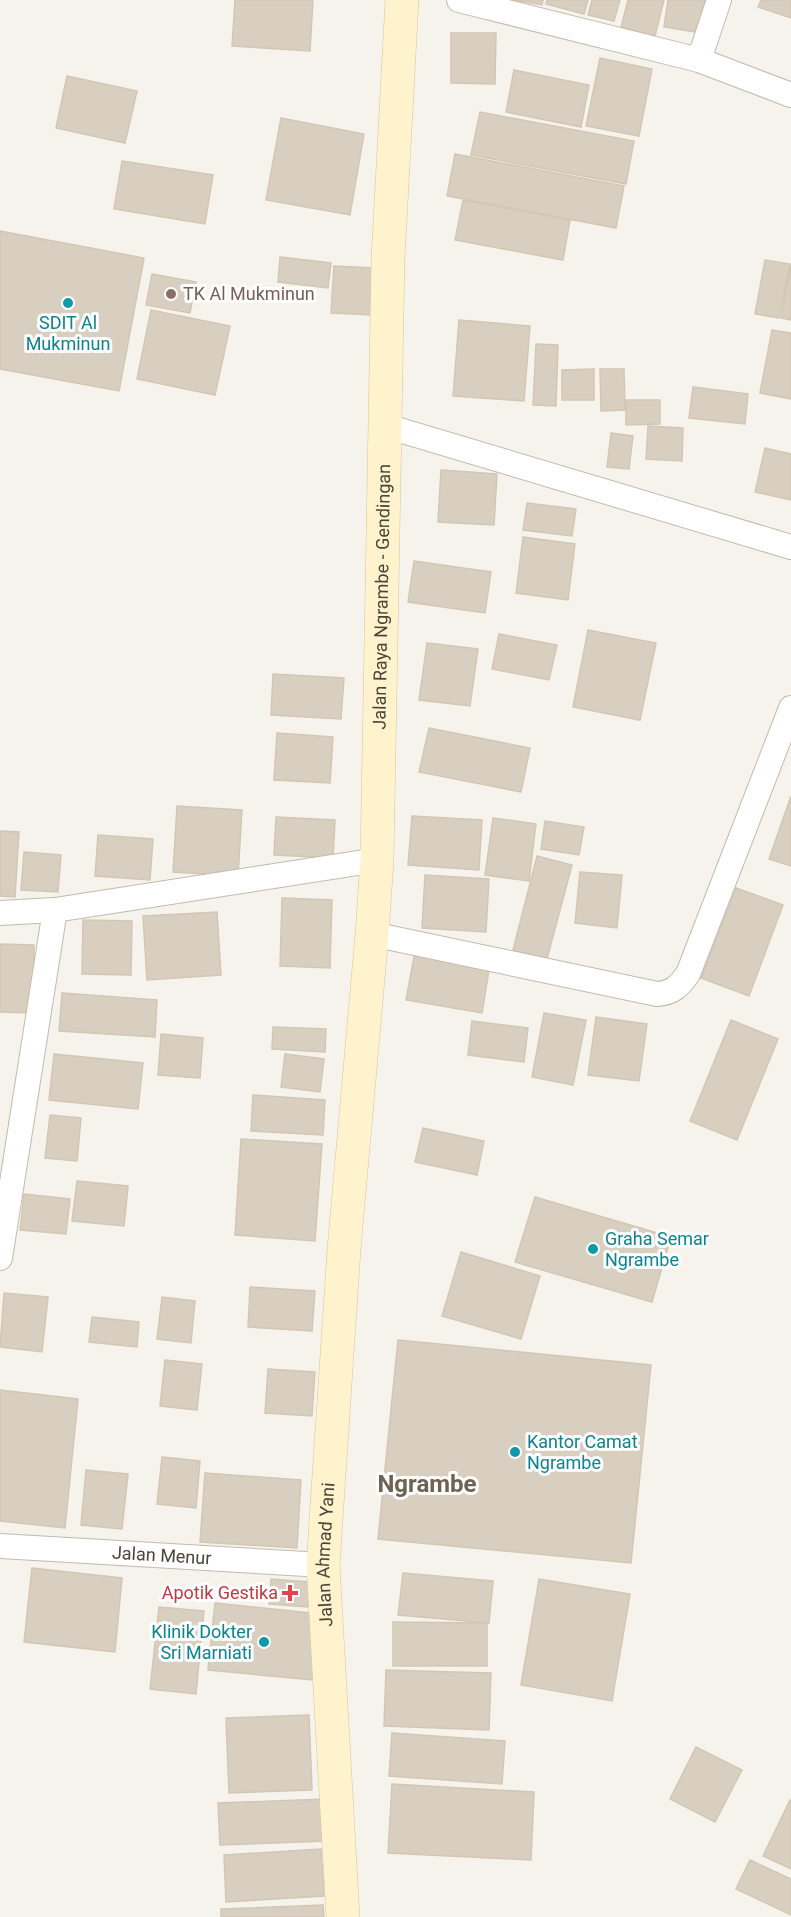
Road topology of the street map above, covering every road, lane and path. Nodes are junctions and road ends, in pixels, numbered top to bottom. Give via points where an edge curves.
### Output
1 (402, 0) edge
2 (459, 0) edge
3 (719, 0) edge
4 (699, 60) junction
5 (791, 94) edge
6 (386, 426) junction
7 (790, 544) edge
8 (791, 708) edge
9 (377, 860) junction
10 (55, 910) junction
11 (0, 913) edge
12 (372, 934) junction
13 (350, 1192) joint
14 (0, 1258) edge
15 (0, 1546) edge
16 (323, 1565) junction
17 (343, 1917) edge

1 - 6 main road, Jalan Raya Ngrambe - Gendingan via 388,259
2 - 4 street
3 - 4 street
4 - 5 street
6 - 7 street
6 - 9 main road, Jalan Raya Ngrambe - Gendingan
8 - 12 street via 688,974 670,993 657,994
9 - 10 street
9 - 12 main road, Jalan Raya Ngrambe - Gendingan
10 - 11 street
10 - 14 street
12 - 13 main road, Jalan Raya Ngrambe - Gendingan
13 - 16 main road, Jalan Ahmad Yani
15 - 16 street, Jalan Menur
16 - 17 main road, Jalan Ahmad Yani

